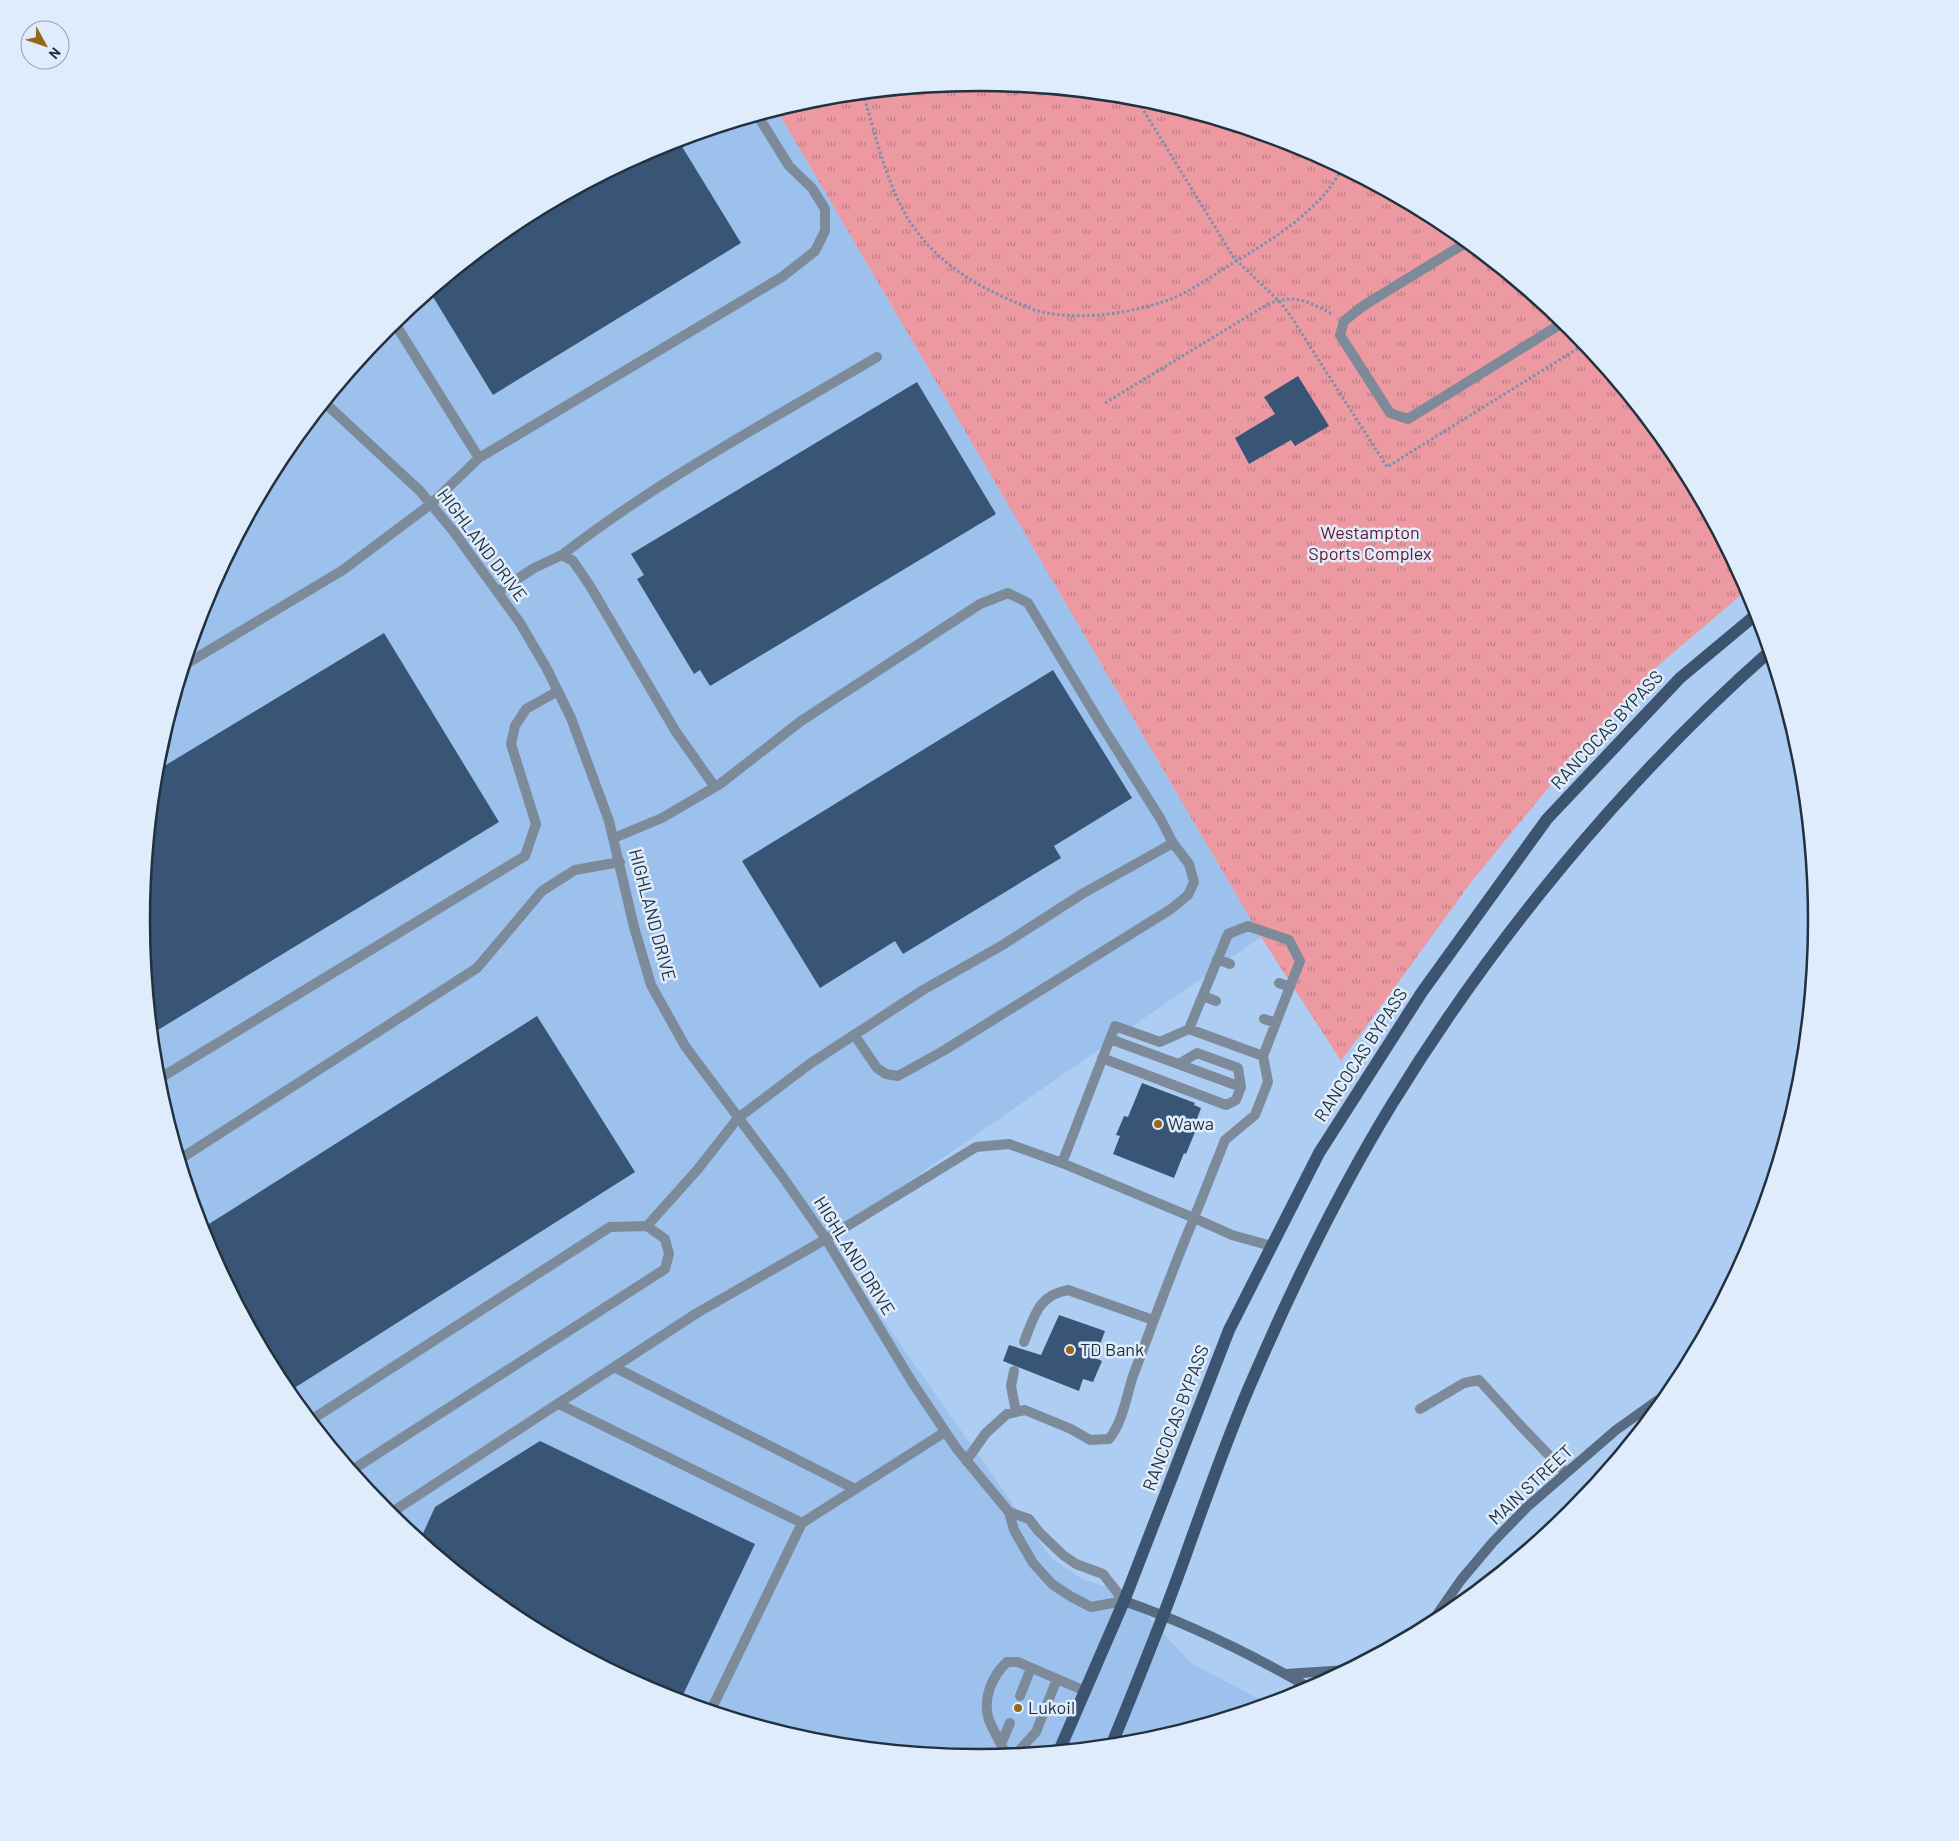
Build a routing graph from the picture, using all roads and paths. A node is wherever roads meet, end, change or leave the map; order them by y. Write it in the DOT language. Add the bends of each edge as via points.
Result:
graph roads {
  1 [pos="1018,92"];
  2 [pos="1015,94"];
  3 [pos="865,99"];
  4 [pos="761,121"];
  5 [pos="1338,173"];
  6 [pos="1461,246"];
  7 [pos="1344,321"];
  8 [pos="1557,326"];
  9 [pos="398,329"];
  10 [pos="878,357"];
  11 [pos="1105,402"];
  12 [pos="329,407"];
  13 [pos="479,458"];
  14 [pos="431,504"];
  15 [pos="562,555"];
  16 [pos="498,592"];
  17 [pos="1752,618"];
  18 [pos="1766,656"];
  19 [pos="192,660"];
  20 [pos="558,692"];
  21 [pos="715,786"];
  22 [pos="614,838"];
  23 [pos="1174,844"];
  24 [pos="620,862"];
  25 [pos="1217,959"];
  26 [pos="1230,964"];
  27 [pos="1279,982"];
  28 [pos="1290,987"];
  29 [pos="1203,996"];
  30 [pos="1216,1001"];
  31 [pos="1264,1019"];
  32 [pos="1276,1023"];
  33 [pos="1189,1029"];
  34 [pos="855,1036"];
  35 [pos="1110,1039"];
  36 [pos="1263,1056"];
  37 [pos="1102,1058"];
  38 [pos="1179,1064"];
  39 [pos="165,1075"];
  40 [pos="1241,1087"];
  41 [pos="738,1118"];
  42 [pos="185,1156"];
  43 [pos="1062,1163"];
  44 [pos="1194,1218"];
  45 [pos="647,1226"];
  46 [pos="826,1239"];
  47 [pos="1271,1246"];
  48 [pos="1153,1320"];
  49 [pos="1024,1342"];
  50 [pos="614,1367"];
  51 [pos="1014,1370"];
  52 [pos="559,1404"];
  53 [pos="1652,1404"];
  54 [pos="1420,1409"];
  55 [pos="1016,1412"];
  56 [pos="316,1417"];
  57 [pos="945,1432"];
  58 [pos="966,1461"];
  59 [pos="356,1467"];
  60 [pos="1566,1473"];
  61 [pos="855,1489"];
  62 [pos="396,1510"];
  63 [pos="1009,1512"];
  64 [pos="802,1523"];
  65 [pos="1124,1601"];
  66 [pos="1440,1610"];
  67 [pos="1163,1614"];
  68 [pos="1031,1668"];
  69 [pos="1331,1671"];
  70 [pos="1286,1674"];
  71 [pos="1057,1679"];
  72 [pos="1304,1684"];
  73 [pos="1084,1691"];
  74 [pos="1020,1696"];
  75 [pos="713,1706"];
  76 [pos="1010,1723"];
  77 [pos="1114,1739"];
  78 [pos="1001,1744"];
  79 [pos="1061,1745"];
  80 [pos="1021,1748"];
  81 [pos="1004,1749"];
  1 -- 2 [label="path"];
  3 -- 5 [label="path" via="893,190 922,238 966,278 1034,310 1069,315 1138,309 1163,302 1189,290 1294,223 1326,191"];
  4 -- 13 [label="street" via="789,166 812,188 825,209 825,232 815,251 782,277"];
  6 -- 7 [label="street"];
  7 -- 8 [label="street" via="1340,335 1390,413 1408,419"];
  7 -- 11 [label="path" via="1297,298 1278,300"];
  9 -- 13 [label="street"];
  10 -- 15 [label="street" via="675,476"];
  12 -- 14 [label="street, HIGHLAND DRIVE"];
  13 -- 14 [label="street"];
  14 -- 16 [label="street, HIGHLAND DRIVE"];
  14 -- 19 [label="street" via="344,570"];
  15 -- 16 [label="street" via="534,568"];
  15 -- 21 [label="street" via="572,561 590,586 676,732"];
  16 -- 20 [label="street, HIGHLAND DRIVE" via="520,622"];
  17 -- 47 [label="main road, RANCOCAS BYPASS" via="1680,678 1547,819 1422,992 1319,1153"];
  18 -- 67 [label="main road" via="1667,750 1537,898 1460,1001 1405,1083 1360,1159 1303,1268 1252,1379"];
  20 -- 22 [label="street, HIGHLAND DRIVE" via="591,769"];
  20 -- 39 [label="street" via="526,709 515,726 511,744 536,824 525,856"];
  21 -- 22 [label="street" via="662,818"];
  21 -- 23 [label="street" via="801,721 980,604 1008,594 1028,603"];
  22 -- 24 [label="street, HIGHLAND DRIVE"];
  23 -- 34 [label="street" via="1082,894 1001,946 923,990"];
  23 -- 34 [label="street" via="1192,873 1194,882 1188,894 1171,909 1095,958 943,1051 898,1076 886,1074 877,1068"];
  24 -- 41 [label="street, HIGHLAND DRIVE" via="651,985 685,1046"];
  24 -- 42 [label="street" via="576,870 542,892 477,968"];
  25 -- 26 [label="street"];
  25 -- 28 [label="street" via="1228,934 1248,926 1289,940 1300,961"];
  25 -- 29 [label="street"];
  27 -- 28 [label="street"];
  28 -- 32 [label="street"];
  29 -- 30 [label="street"];
  29 -- 33 [label="street"];
  31 -- 32 [label="street"];
  32 -- 36 [label="street"];
  33 -- 35 [label="street" via="1160,1042 1115,1026"];
  33 -- 36 [label="street"];
  34 -- 41 [label="street" via="810,1063"];
  35 -- 37 [label="street"];
  35 -- 38 [label="street"];
  36 -- 44 [label="street" via="1268,1082 1255,1115 1225,1140"];
  37 -- 40 [label="street" via="1226,1105 1236,1100"];
  37 -- 43 [label="street"];
  38 -- 40 [label="street"];
  38 -- 40 [label="street" via="1197,1053 1238,1068"];
  41 -- 45 [label="street"];
  41 -- 46 [label="street, HIGHLAND DRIVE"];
  43 -- 44 [label="street"];
  43 -- 46 [label="street" via="1009,1144 976,1148"];
  44 -- 47 [label="street" via="1232,1235"];
  44 -- 48 [label="street"];
  45 -- 56 [label="street" via="610,1227"];
  45 -- 59 [label="street" via="665,1239 669,1254 665,1269"];
  46 -- 50 [label="street" via="697,1313"];
  46 -- 57 [label="street, HIGHLAND DRIVE"];
  47 -- 65 [label="main road, RANCOCAS BYPASS" via="1229,1330"];
  48 -- 49 [label="street" via="1068,1290 1057,1292 1040,1304"];
  48 -- 55 [label="street" via="1117,1429 1109,1439 1090,1440 1025,1410"];
  50 -- 52 [label="street"];
  50 -- 61 [label="street"];
  51 -- 55 [label="street" via="1011,1386"];
  52 -- 62 [label="street"];
  52 -- 64 [label="street"];
  53 -- 60 [label="street, MAIN STREET"];
  54 -- 60 [label="street" via="1464,1383 1480,1380"];
  55 -- 58 [label="street" via="1007,1414 986,1433"];
  57 -- 58 [label="street, HIGHLAND DRIVE"];
  57 -- 61 [label="street"];
  58 -- 63 [label="street, HIGHLAND DRIVE"];
  60 -- 66 [label="street, MAIN STREET" via="1493,1542"];
  61 -- 64 [label="street"];
  63 -- 65 [label="street, HIGHLAND DRIVE" via="1029,1519 1062,1555 1103,1574"];
  63 -- 65 [label="street, HIGHLAND DRIVE" via="1014,1530 1033,1563 1052,1584 1091,1607"];
  64 -- 75 [label="street"];
  65 -- 67 [label="street"];
  65 -- 73 [label="main road, RANCOCAS BYPASS"];
  67 -- 70 [label="street" via="1241,1649"];
  67 -- 77 [label="main road"];
  68 -- 71 [label="street"];
  68 -- 74 [label="street"];
  68 -- 78 [label="street" via="1018,1662 1007,1662 996,1671 987,1697 989,1718"];
  69 -- 70 [label="street"];
  70 -- 72 [label="street"];
  71 -- 73 [label="street"];
  71 -- 80 [label="street" via="1036,1732"];
  73 -- 79 [label="main road, RANCOCAS BYPASS"];
  76 -- 78 [label="street"];
  78 -- 81 [label="street"];
}
